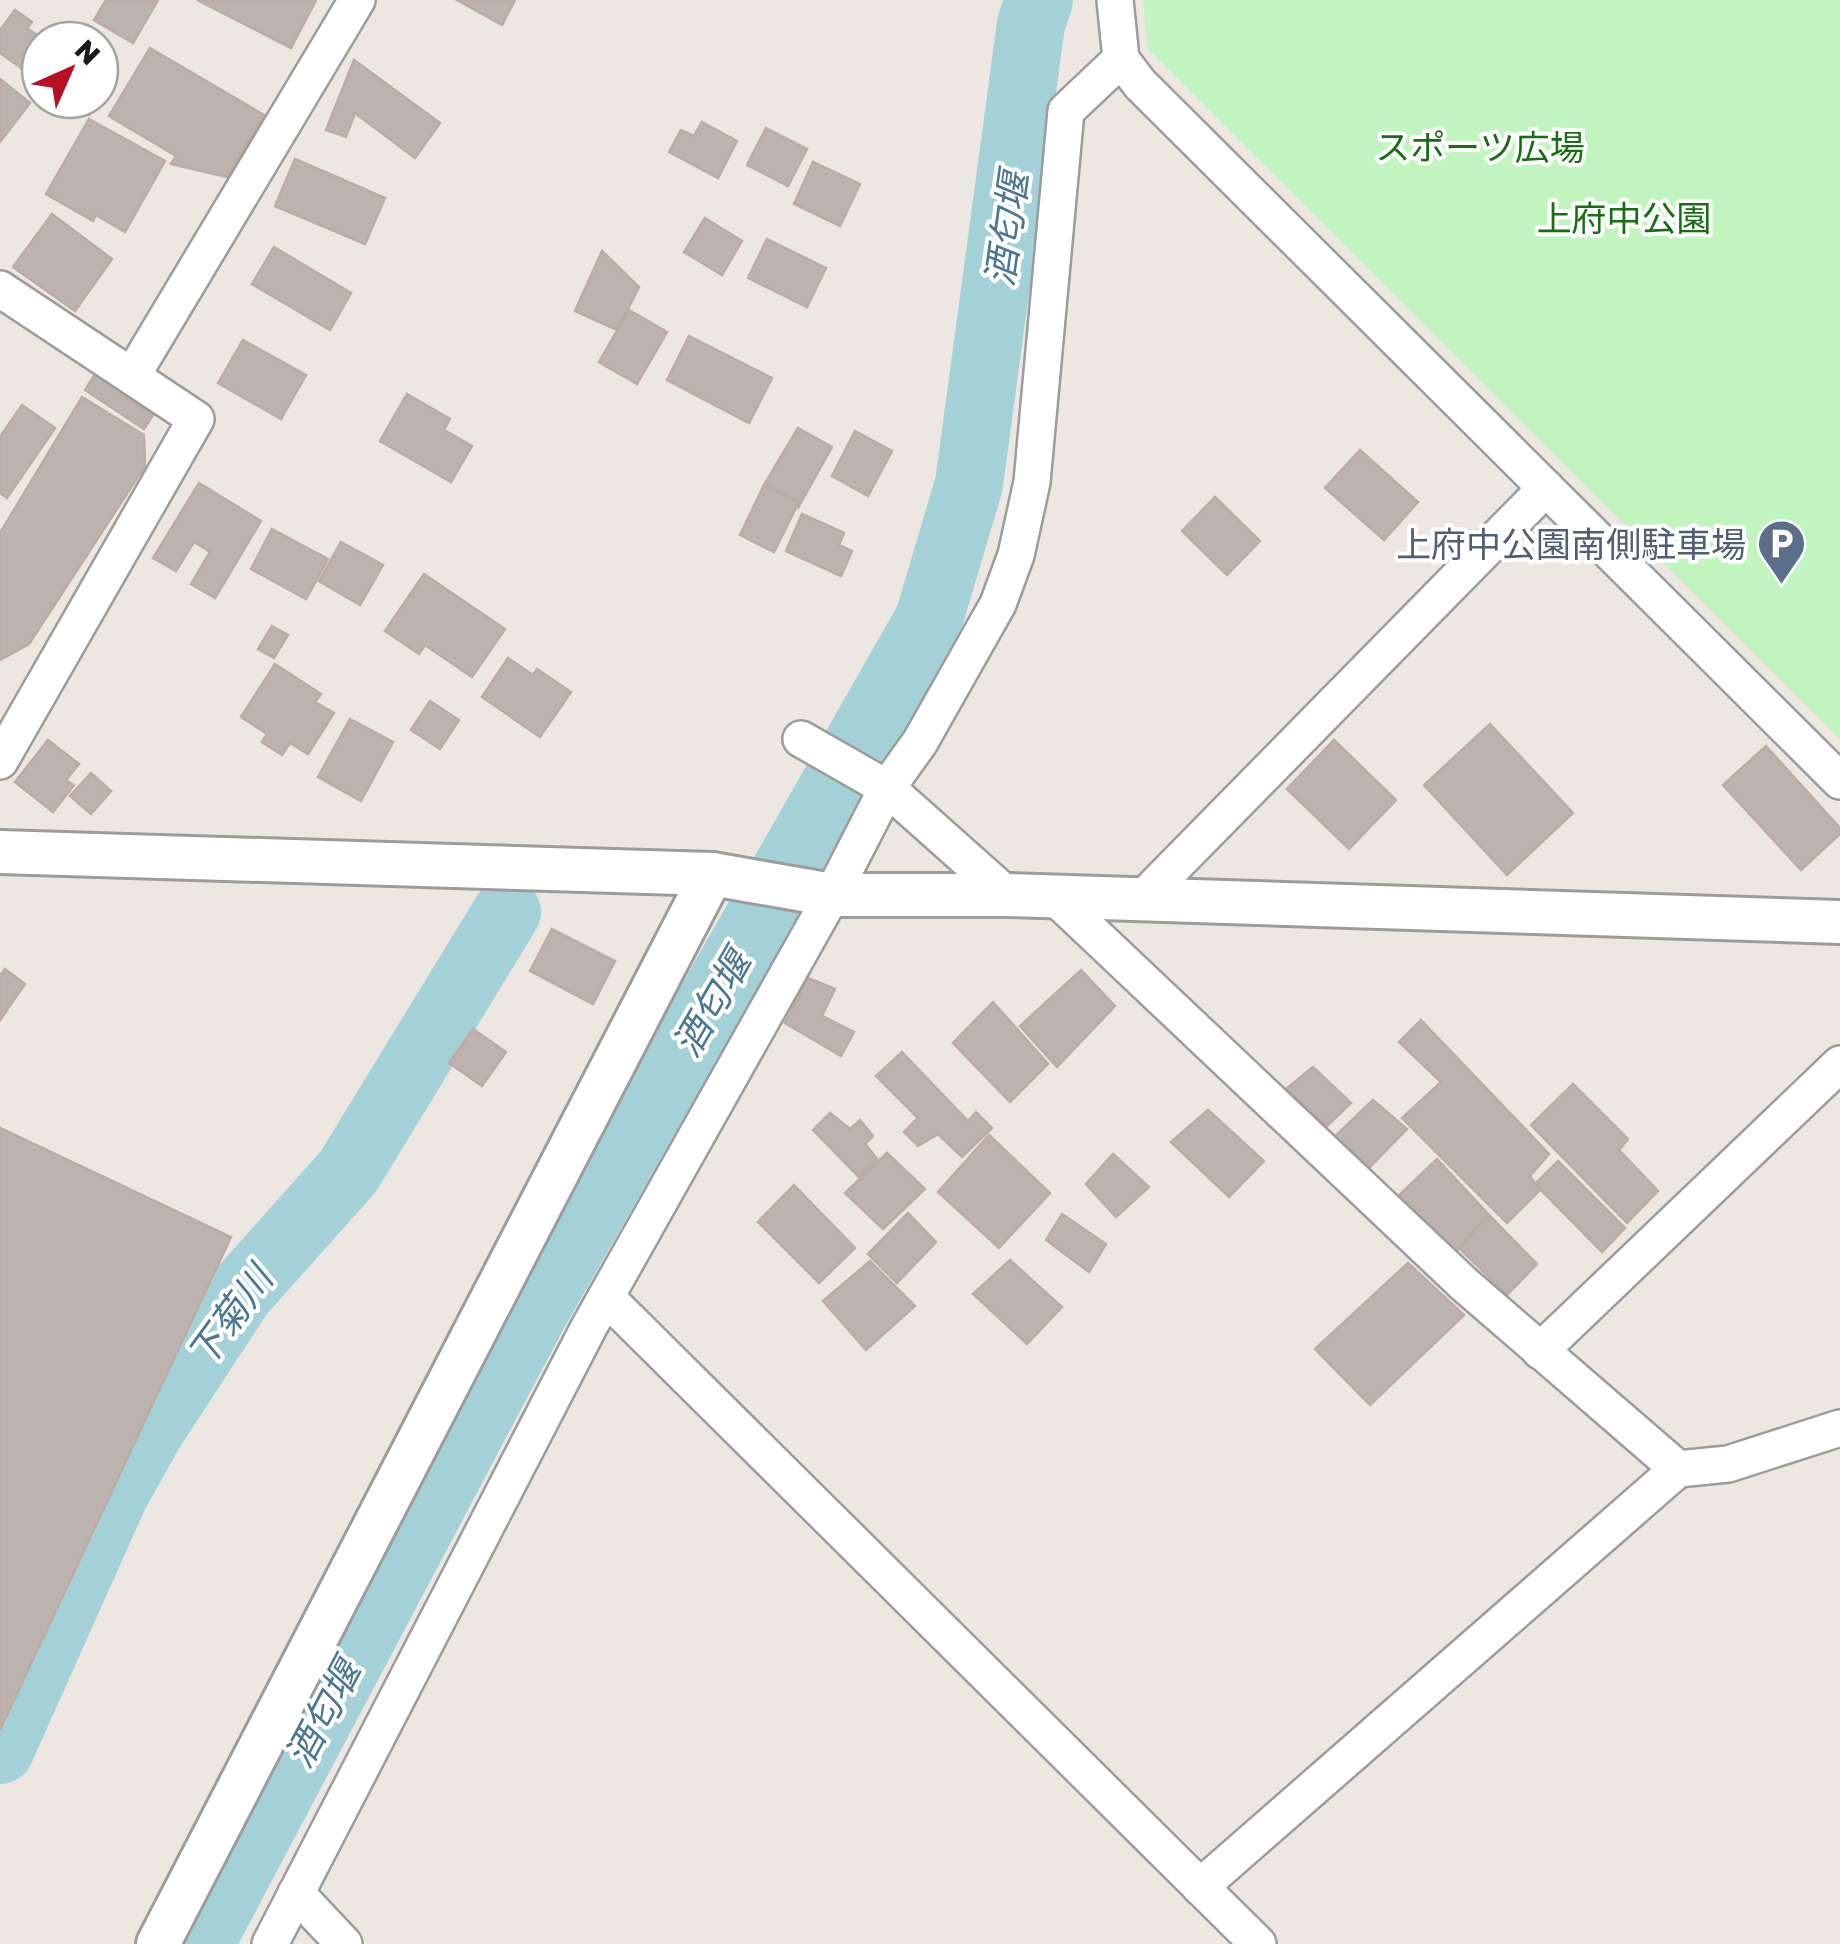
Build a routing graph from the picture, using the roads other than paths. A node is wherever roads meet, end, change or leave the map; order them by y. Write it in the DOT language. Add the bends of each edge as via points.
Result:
graph roads {
  1 [pos="357,0"];
  2 [pos="1114,0"];
  3 [pos="1122,59"];
  4 [pos="0,289"];
  5 [pos="132,376"];
  6 [pos="1546,488"];
  7 [pos="802,739"];
  8 [pos="0,760"];
  9 [pos="1840,781"];
  10 [pos="887,788"];
  11 [pos="0,852"];
  12 [pos="714,874"];
  13 [pos="831,894"];
  14 [pos="1007,895"];
  15 [pos="1058,900"];
  16 [pos="1139,902"];
  17 [pos="1840,922"];
  18 [pos="1840,1064"];
  19 [pos="606,1297"];
  20 [pos="1540,1351"];
  21 [pos="1840,1428"];
  22 [pos="1678,1469"];
  23 [pos="1200,1887"];
  24 [pos="296,1893"];
  25 [pos="158,1944"];
  26 [pos="270,1944"];
  27 [pos="344,1944"];
  28 [pos="1258,1944"];
  1 -- 5 [label="street"];
  2 -- 3 [label="street"];
  3 -- 6 [label="street"];
  3 -- 10 [label="street" via="1066,112 1032,482 1016,556 998,604"];
  4 -- 5 [label="street"];
  5 -- 8 [label="street" via="196,419"];
  6 -- 9 [label="street"];
  6 -- 16 [label="street"];
  7 -- 10 [label="street"];
  10 -- 13 [label="street"];
  10 -- 14 [label="street"];
  11 -- 12 [label="street"];
  12 -- 13 [label="street"];
  12 -- 25 [label="street"];
  13 -- 14 [label="street"];
  13 -- 19 [label="street"];
  14 -- 15 [label="street"];
  15 -- 16 [label="street"];
  15 -- 20 [label="street"];
  16 -- 17 [label="street"];
  18 -- 20 [label="street"];
  19 -- 23 [label="street"];
  19 -- 24 [label="street"];
  20 -- 22 [label="street"];
  21 -- 22 [label="street" via="1728,1464"];
  22 -- 23 [label="street"];
  23 -- 28 [label="street"];
  24 -- 26 [label="street"];
  24 -- 27 [label="street"];
}
